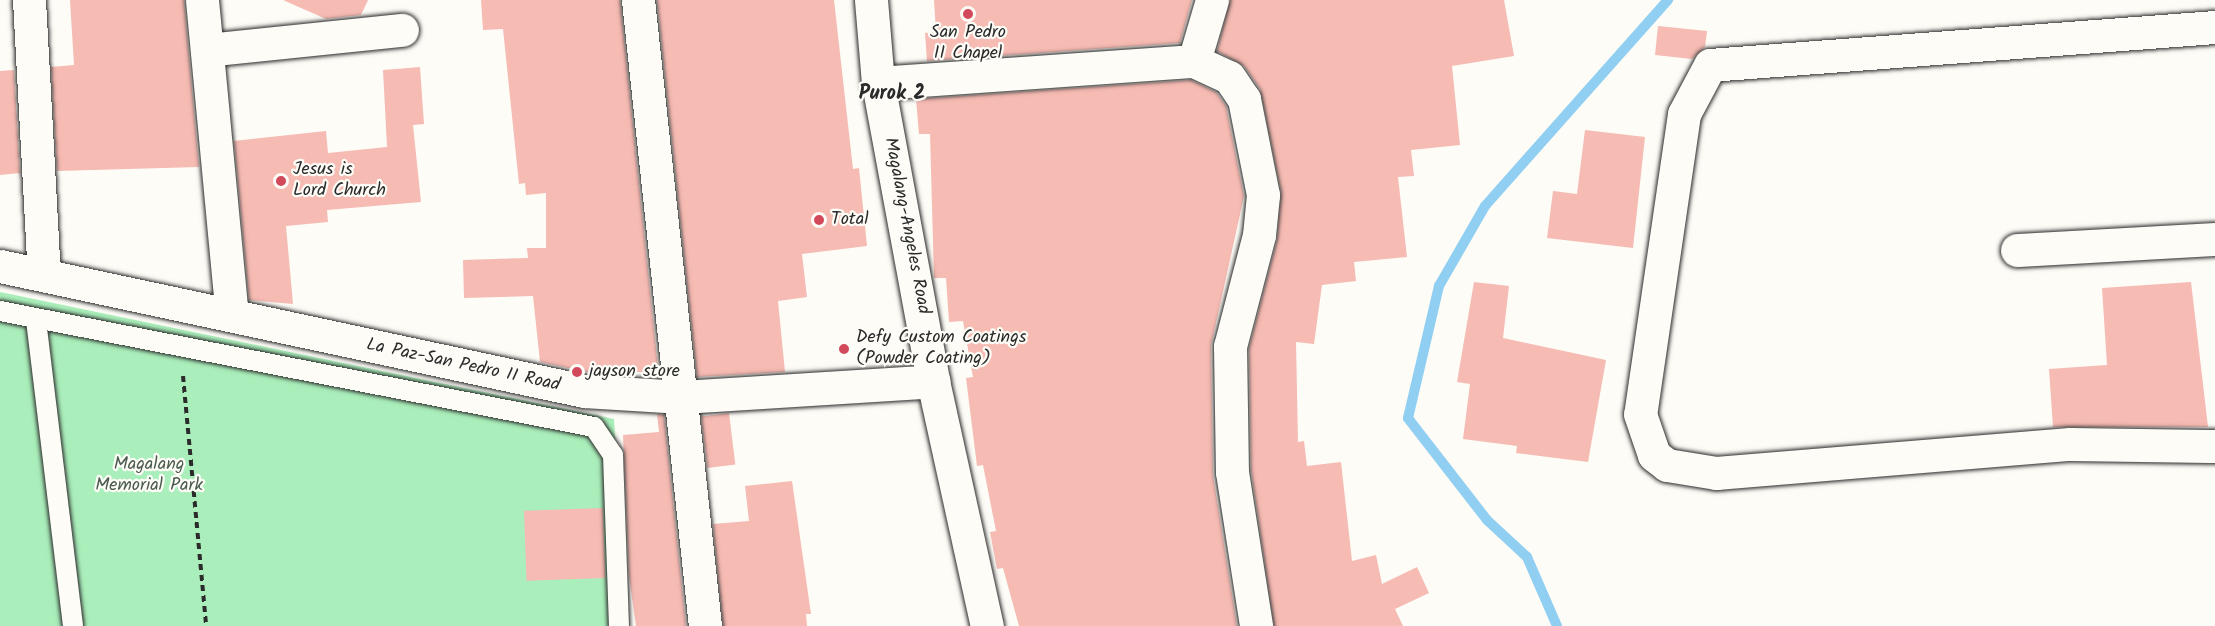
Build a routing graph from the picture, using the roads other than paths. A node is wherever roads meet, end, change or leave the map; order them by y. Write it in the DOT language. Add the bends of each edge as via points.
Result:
graph roads {
  1 [pos="29,0"];
  2 [pos="202,0"];
  3 [pos="638,0"];
  4 [pos="871,0"];
  5 [pos="1212,0"];
  6 [pos="2215,27"];
  7 [pos="402,30"];
  8 [pos="207,50"];
  9 [pos="1194,61"];
  10 [pos="878,83"];
  11 [pos="2215,239"];
  12 [pos="2017,250"];
  13 [pos="0,266"];
  14 [pos="44,274"];
  15 [pos="0,311"];
  16 [pos="232,315"];
  17 [pos="36,320"];
  18 [pos="933,381"];
  19 [pos="682,397"];
  20 [pos="2215,446"];
  21 [pos="73,626"];
  22 [pos="619,626"];
  23 [pos="705,626"];
  24 [pos="987,626"];
  25 [pos="1256,626"];
  1 -- 14 [label="street"];
  2 -- 8 [label="street"];
  3 -- 19 [label="street"];
  4 -- 10 [label="street, Magalang-Angeles Road"];
  5 -- 9 [label="street"];
  6 -- 20 [label="street" via="1710,65 1684,114 1640,414 1654,455 1667,465 1716,473 2070,444"];
  7 -- 8 [label="street"];
  8 -- 16 [label="street"];
  9 -- 10 [label="street"];
  9 -- 25 [label="street" via="1229,77 1244,99 1261,175 1259,235 1230,346 1232,472"];
  10 -- 18 [label="street, Magalang-Angeles Road"];
  11 -- 12 [label="street"];
  13 -- 14 [label="street, La Paz-San Pedro II Road"];
  14 -- 16 [label="street, La Paz-San Pedro II Road"];
  15 -- 17 [label="lane"];
  16 -- 19 [label="street, La Paz-San Pedro II Road" via="525,381 584,391"];
  17 -- 21 [label="lane"];
  17 -- 22 [label="lane" via="180,343 594,427 613,455"];
  18 -- 19 [label="street, La Paz-San Pedro II Road"];
  18 -- 24 [label="street, Magalang-Angeles Road"];
  19 -- 23 [label="street"];
}
